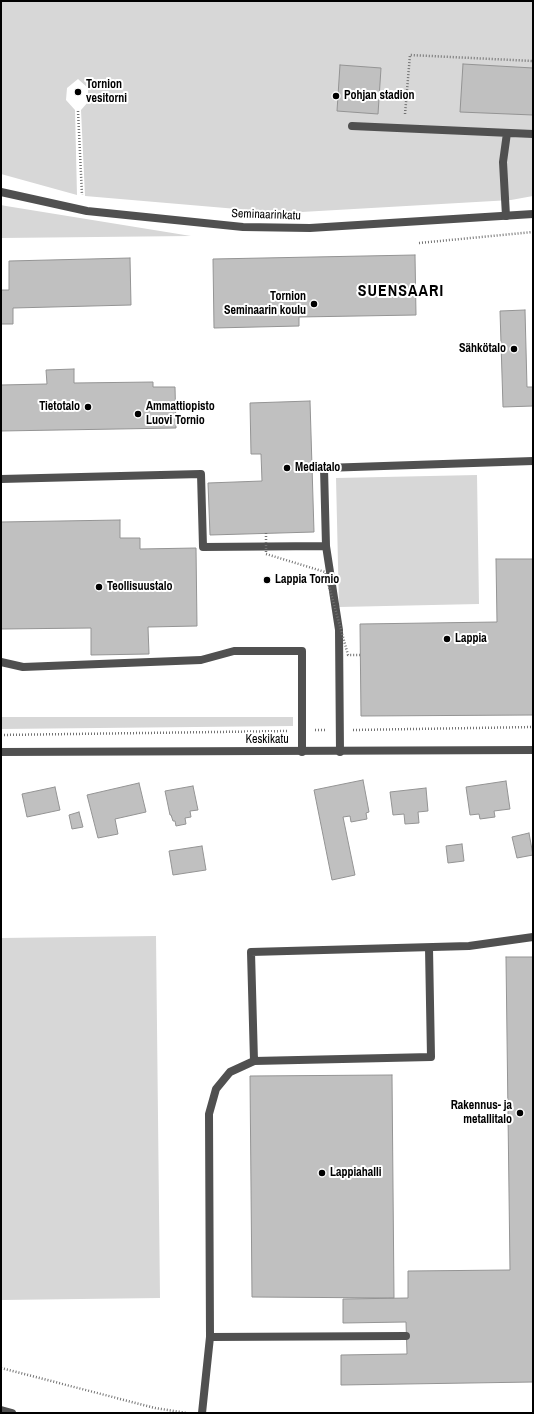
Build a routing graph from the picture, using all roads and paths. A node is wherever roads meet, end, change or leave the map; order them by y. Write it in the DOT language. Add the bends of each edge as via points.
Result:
graph roads {
  1 [pos="533,61"];
  2 [pos="78,111"];
  3 [pos="352,126"];
  4 [pos="403,128"];
  5 [pos="506,133"];
  6 [pos="533,134"];
  7 [pos="1,192"];
  8 [pos="87,211"];
  9 [pos="533,214"];
  10 [pos="506,216"];
  11 [pos="533,232"];
  12 [pos="419,243"];
  13 [pos="533,461"];
  14 [pos="1,479"];
  15 [pos="266,533"];
  16 [pos="326,546"];
  17 [pos="360,655"];
  18 [pos="1,662"];
  19 [pos="533,727"];
  20 [pos="341,730"];
  21 [pos="302,731"];
  22 [pos="1,735"];
  23 [pos="533,750"];
  24 [pos="1,752"];
  25 [pos="302,752"];
  26 [pos="340,752"];
  27 [pos="533,937"];
  28 [pos="429,948"];
  29 [pos="254,1061"];
  30 [pos="406,1336"];
  31 [pos="210,1337"];
  32 [pos="1,1368"];
  33 [pos="1,1410"];
  34 [pos="12,1413"];
  35 [pos="188,1413"];
  36 [pos="202,1413"];
  1 -- 4 [label="path" via="410,55"];
  2 -- 8 [label="path" via="82,200"];
  3 -- 4 [label="street"];
  4 -- 5 [label="street"];
  5 -- 6 [label="street"];
  5 -- 10 [label="street" via="503,162"];
  7 -- 8 [label="street, Seminaarinkatu"];
  8 -- 10 [label="street, Seminaarinkatu" via="250,228 310,228"];
  9 -- 10 [label="street, Seminaarinkatu"];
  11 -- 12 [label="path"];
  13 -- 16 [label="street" via="324,468"];
  14 -- 16 [label="street" via="201,474 203,547"];
  15 -- 17 [label="path, bridge" via="266,554 325,572 348,655"];
  16 -- 20 [label="street" via="339,630"];
  18 -- 21 [label="street" via="30,666 201,660 234,651 302,651"];
  19 -- 20 [label="path"];
  20 -- 21 [label="path"];
  20 -- 26 [label="street"];
  21 -- 22 [label="path"];
  21 -- 25 [label="street"];
  23 -- 26 [label="street, Keskikatu"];
  24 -- 25 [label="street, Keskikatu"];
  25 -- 26 [label="street, Keskikatu"];
  27 -- 28 [label="street" via="468,946"];
  28 -- 29 [label="street" via="251,952"];
  28 -- 29 [label="street" via="432,1057"];
  29 -- 31 [label="street" via="230,1072 216,1089 209,1114"];
  30 -- 31 [label="street"];
  31 -- 36 [label="street"];
  32 -- 35 [label="path" via="155,1408"];
  33 -- 34 [label="street"];
}
